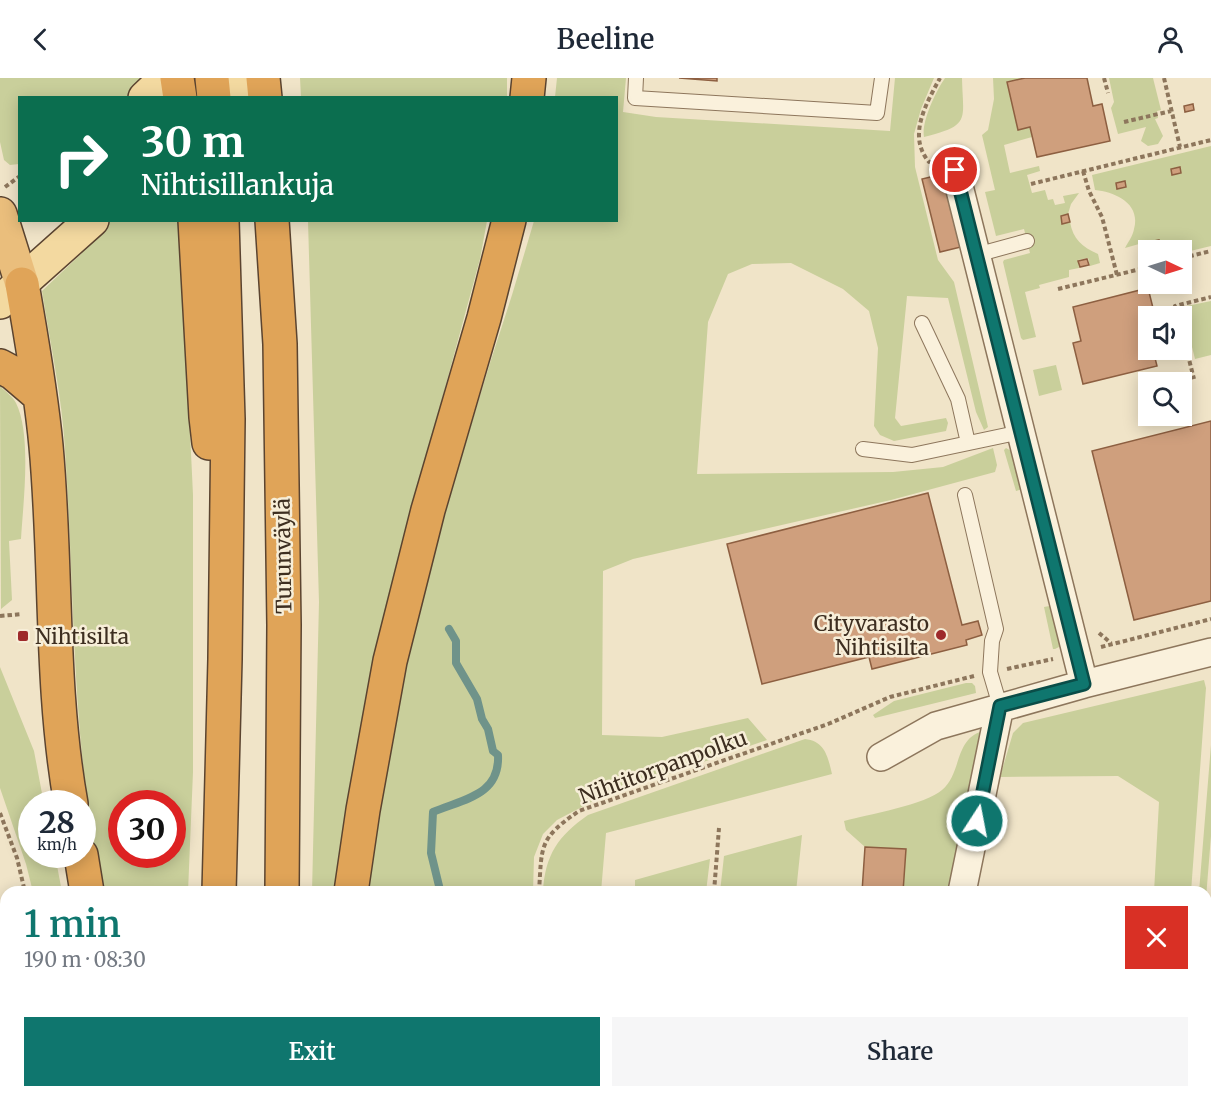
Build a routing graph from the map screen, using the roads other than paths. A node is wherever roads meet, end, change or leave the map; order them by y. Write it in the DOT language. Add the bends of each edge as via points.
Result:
graph roads {
  1 [pos="166,78"];
  2 [pos="177,78"];
  3 [pos="212,78"];
  4 [pos="245,78"];
  5 [pos="263,78"];
  6 [pos="284,78"];
  7 [pos="529,78"];
  8 [pos="636,78"];
  9 [pos="882,78"];
  10 [pos="147,96"];
  11 [pos="180,96"];
  12 [pos="214,96"];
  13 [pos="226,96"];
  14 [pos="265,96"];
  15 [pos="284,96"];
  16 [pos="527,96"];
  17 [pos="955,170"];
  18 [pos="6,221"];
  19 [pos="195,222"];
  20 [pos="222,222"];
  21 [pos="272,222"];
  22 [pos="282,222"];
  23 [pos="508,222"];
  24 [pos="86,226"];
  25 [pos="1027,242"];
  26 [pos="976,255"];
  27 [pos="11,293"];
  28 [pos="922,323"];
  29 [pos="280,344"];
  30 [pos="0,366"];
  31 [pos="40,396"];
  32 [pos="1021,432"];
  33 [pos="968,443"];
  34 [pos="863,449"];
  35 [pos="965,495"];
  36 [pos="225,551"];
  37 [pos="1211,652"];
  38 [pos="1084,684"];
  39 [pos="1000,706"];
  40 [pos="881,757"];
  41 [pos="69,790"];
  42 [pos="83,868"];
  43 [pos="86,886"];
  44 [pos="219,886"];
  45 [pos="282,886"];
  46 [pos="352,886"];
  47 [pos="963,886"];
  1 -- 10 [label="main road"];
  2 -- 11 [label="highway"];
  3 -- 12 [label="highway"];
  4 -- 13 [label="main road"];
  5 -- 14 [label="highway"];
  6 -- 15 [label="highway"];
  7 -- 16 [label="highway"];
  8 -- 9 [label="lane" via="635,98 877,113"];
  17 -- 26 [label="street"];
  18 -- 27 [label="highway"];
  19 -- 36 [label="highway" via="206,417"];
  20 -- 36 [label="highway" via="228,419"];
  21 -- 29 [label="highway, Turunväylä"];
  22 -- 29 [label="highway"];
  23 -- 46 [label="highway" via="390,661"];
  24 -- 27 [label="main road"];
  25 -- 26 [label="lane"];
  26 -- 32 [label="street"];
  27 -- 31 [label="highway"];
  28 -- 33 [label="lane" via="958,399"];
  29 -- 45 [label="highway, Turunväylä"];
  30 -- 31 [label="highway"];
  31 -- 41 [label="highway" via="57,674"];
  32 -- 33 [label="lane"];
  32 -- 38 [label="street"];
  33 -- 34 [label="lane" via="912,455"];
  35 -- 39 [label="lane" via="996,629 990,672"];
  36 -- 44 [label="highway"];
  37 -- 38 [label="street"];
  38 -- 39 [label="street"];
  39 -- 40 [label="street" via="936,726"];
  39 -- 47 [label="street"];
  42 -- 43 [label="highway"];
}
